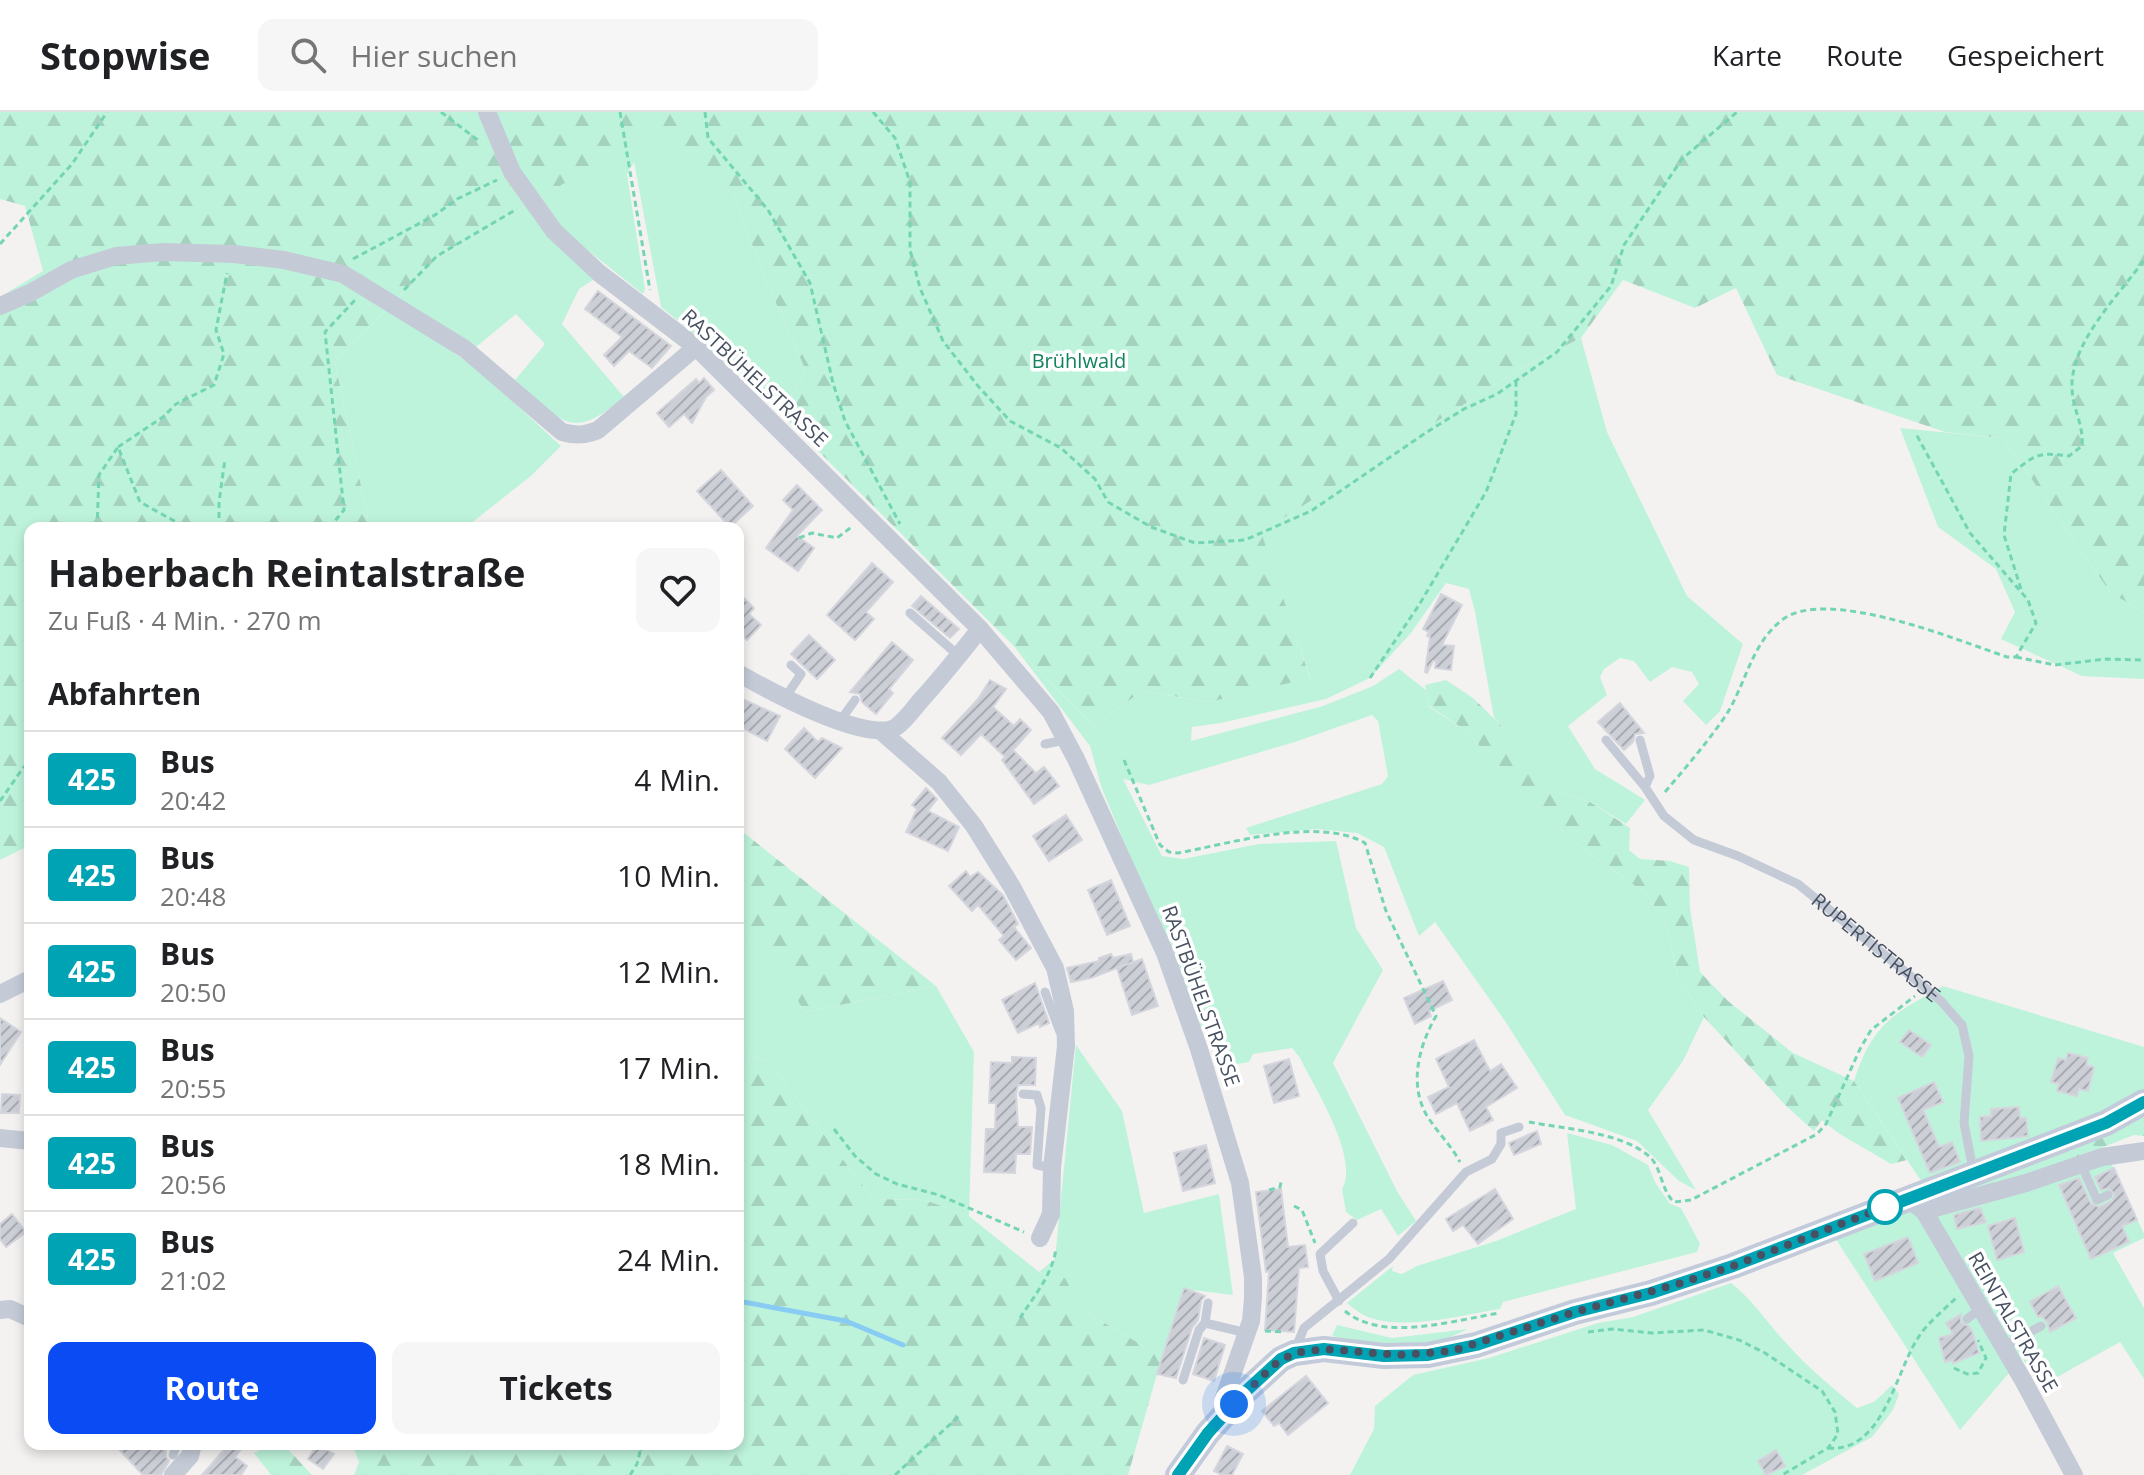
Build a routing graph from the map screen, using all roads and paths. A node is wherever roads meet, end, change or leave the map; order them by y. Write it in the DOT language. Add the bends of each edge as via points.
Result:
graph roads {
  1 [pos="107,112"];
  2 [pos="441,112"];
  3 [pos="487,112"];
  4 [pos="620,112"];
  5 [pos="705,112"];
  6 [pos="873,112"];
  7 [pos="1737,112"];
  8 [pos="508,164"];
  9 [pos="531,200"];
  10 [pos="0,244"];
  11 [pos="234,254"];
  12 [pos="2144,260"];
  13 [pos="333,272"];
  14 [pos="365,288"];
  15 [pos="390,304"];
  16 [pos="0,306"];
  17 [pos="651,311"];
  18 [pos="696,347"];
  19 [pos="1516,381"];
  20 [pos="1915,432"];
  21 [pos="118,447"];
  22 [pos="225,459"];
  23 [pos="866,515"];
  24 [pos="97,522"];
  25 [pos="176,522"];
  26 [pos="219,522"];
  27 [pos="334,522"];
  28 [pos="905,534"];
  29 [pos="799,538"];
  30 [pos="2022,592"];
  31 [pos="910,613"];
  32 [pos="980,629"];
  33 [pos="959,656"];
  34 [pos="2016,657"];
  35 [pos="2144,660"];
  36 [pos="791,665"];
  37 [pos="744,676"];
  38 [pos="1370,678"];
  39 [pos="785,698"];
  40 [pos="855,700"];
  41 [pos="840,726"];
  42 [pos="882,732"];
  43 [pos="1066,739"];
  44 [pos="1606,740"];
  45 [pos="1640,740"];
  46 [pos="1045,744"];
  47 [pos="1124,760"];
  48 [pos="24,767"];
  49 [pos="1645,787"];
  50 [pos="0,801"];
  51 [pos="1655,803"];
  52 [pos="24,982"];
  53 [pos="1926,988"];
  54 [pos="1045,992"];
  55 [pos="0,994"];
  56 [pos="1066,1046"];
  57 [pos="1023,1094"];
  58 [pos="2144,1102"];
  59 [pos="1519,1127"];
  60 [pos="834,1129"];
  61 [pos="0,1138"];
  62 [pos="24,1140"];
  63 [pos="2144,1151"];
  64 [pos="2081,1164"];
  65 [pos="1052,1168"];
  66 [pos="1466,1172"];
  67 [pos="1973,1173"];
  68 [pos="1281,1182"];
  69 [pos="1269,1190"];
  70 [pos="2108,1195"];
  71 [pos="1915,1204"];
  72 [pos="1294,1206"];
  73 [pos="1353,1223"];
  74 [pos="1040,1238"];
  75 [pos="1320,1254"];
  76 [pos="1967,1287"];
  77 [pos="1339,1301"];
  78 [pos="1208,1303"];
  79 [pos="0,1310"];
  80 [pos="1503,1312"];
  81 [pos="1973,1314"];
  82 [pos="24,1315"];
  83 [pos="1205,1323"];
  84 [pos="2041,1326"];
  85 [pos="1254,1332"];
  86 [pos="1582,1333"];
  87 [pos="1287,1342"];
  88 [pos="2003,1347"];
  89 [pos="1954,1368"];
  90 [pos="1183,1380"];
  91 [pos="959,1416"];
  92 [pos="1223,1416"];
  93 [pos="1828,1448"];
  94 [pos="175,1450"];
  95 [pos="192,1450"];
  96 [pos="640,1450"];
  97 [pos="173,1455"];
  98 [pos="173,1475"];
  99 [pos="630,1475"];
  100 [pos="895,1475"];
  101 [pos="1178,1475"];
  102 [pos="1782,1475"];
  103 [pos="2074,1475"];
  1 -- 10 [label="path" via="72,164"];
  2 -- 8 [label="path"];
  3 -- 8 [label="street, RASTBÜHELSTRASSE"];
  4 -- 17 [label="path"];
  5 -- 28 [label="path" via="708,138 768,210 810,283 845,421"];
  6 -- 19 [label="path" via="895,138 910,182 910,250 943,341 1010,421 1061,448 1095,479 1108,502 1151,527 1195,543 1245,540 1311,511 1427,432"];
  7 -- 19 [label="path" via="1682,159 1624,245 1611,286 1557,352"];
  8 -- 9 [label="street, RASTBÜHELSTRASSE"];
  8 -- 13 [label="path" via="435,215"];
  9 -- 15 [label="path" via="437,256"];
  9 -- 17 [label="street, RASTBÜHELSTRASSE" via="573,250"];
  11 -- 13 [label="street"];
  11 -- 16 [label="street" via="116,256 71,270"];
  11 -- 21 [label="path" via="220,301 216,330 224,354 214,385 176,404"];
  12 -- 30 [label="path" via="2090,331 2072,371 2082,446 2069,456 2034,456 2011,474 2004,535"];
  13 -- 14 [label="street"];
  14 -- 15 [label="street"];
  14 -- 27 [label="path" via="325,332 344,510"];
  15 -- 18 [label="street" via="465,349 562,432 573,435 598,430"];
  17 -- 18 [label="street, RASTBÜHELSTRASSE"];
  18 -- 23 [label="street, RASTBÜHELSTRASSE"];
  19 -- 38 [label="path" via="1516,414 1486,492"];
  20 -- 30 [label="path" via="1970,533"];
  21 -- 24 [label="path" via="99,475"];
  21 -- 25 [label="path" via="140,502"];
  22 -- 26 [label="path"];
  23 -- 29 [label="path" via="837,538 812,533"];
  23 -- 32 [label="street, RASTBÜHELSTRASSE"];
  30 -- 34 [label="path" via="2036,623"];
  31 -- 33 [label="lane"];
  32 -- 33 [label="street"];
  32 -- 43 [label="street, RASTBÜHELSTRASSE" via="1051,712"];
  33 -- 42 [label="street" via="896,726"];
  34 -- 35 [label="path" via="2055,665"];
  34 -- 51 [label="path" via="1830,607 1800,612 1783,619 1770,633 1752,657 1728,712"];
  36 -- 39 [label="lane" via="801,674"];
  37 -- 39 [label="street"];
  39 -- 41 [label="street"];
  40 -- 41 [label="lane"];
  41 -- 42 [label="street"];
  42 -- 56 [label="street" via="939,782 1012,887 1055,968"];
  43 -- 46 [label="lane"];
  43 -- 85 [label="street, RASTBÜHELSTRASSE" via="1165,953 1214,1095 1244,1204"];
  44 -- 49 [label="lane, RUPERTISTRASSE"];
  45 -- 49 [label="lane" via="1650,776"];
  47 -- 66 [label="path" via="1160,845 1169,852 1312,833 1365,843 1386,911 1436,1016 1417,1067 1420,1099"];
  48 -- 50 [label="path"];
  49 -- 51 [label="lane, RUPERTISTRASSE"];
  51 -- 53 [label="lane, RUPERTISTRASSE" via="1694,840 1798,884"];
  52 -- 55 [label="street"];
  53 -- 59 [label="path" via="1871,1030 1817,1134 1691,1200 1674,1202 1668,1197 1653,1160 1626,1143 1525,1121"];
  53 -- 67 [label="lane, RUPERTISTRASSE" via="1962,1025 1969,1056 1964,1123"];
  54 -- 56 [label="lane"];
  56 -- 65 [label="street"];
  57 -- 65 [label="lane" via="1037,1095 1041,1108 1037,1165"];
  58 -- 67 [label="main road" via="2106,1123"];
  59 -- 66 [label="lane" via="1501,1133 1492,1159"];
  60 -- 74 [label="path" via="876,1174"];
  61 -- 62 [label="street"];
  63 -- 64 [label="street"];
  64 -- 70 [label="lane" via="2097,1200"];
  64 -- 71 [label="street" via="2026,1183"];
  65 -- 74 [label="street" via="1051,1214"];
  66 -- 77 [label="lane" via="1389,1259"];
  67 -- 71 [label="main road"];
  68 -- 69 [label="path"];
  71 -- 76 [label="street, REINTALSTRASSE"];
  71 -- 87 [label="main road" via="1651,1293 1464,1348 1384,1356"];
  72 -- 75 [label="path" via="1302,1210"];
  73 -- 75 [label="lane"];
  75 -- 77 [label="lane"];
  76 -- 81 [label="street, REINTALSTRASSE"];
  76 -- 93 [label="path" via="1920,1335 1881,1418 1840,1449"];
  77 -- 80 [label="path" via="1357,1321 1390,1329"];
  77 -- 87 [label="lane"];
  78 -- 83 [label="lane"];
  79 -- 82 [label="street"];
  81 -- 88 [label="street, REINTALSTRASSE"];
  81 -- 89 [label="path" via="1986,1358 1978,1373"];
  83 -- 85 [label="lane"];
  83 -- 90 [label="lane"];
  84 -- 88 [label="lane"];
  85 -- 87 [label="path"];
  85 -- 92 [label="street, RASTBÜHELSTRASSE" via="1224,1398"];
  86 -- 93 [label="path" via="1704,1330 1750,1345 1822,1391 1835,1412 1838,1434"];
  87 -- 92 [label="main road" via="1281,1359"];
  88 -- 103 [label="street, REINTALSTRASSE"];
  91 -- 100 [label="path"];
  92 -- 101 [label="main road"];
  93 -- 102 [label="path"];
  94 -- 97 [label="lane"];
  95 -- 98 [label="street"];
  96 -- 99 [label="path"];
}
